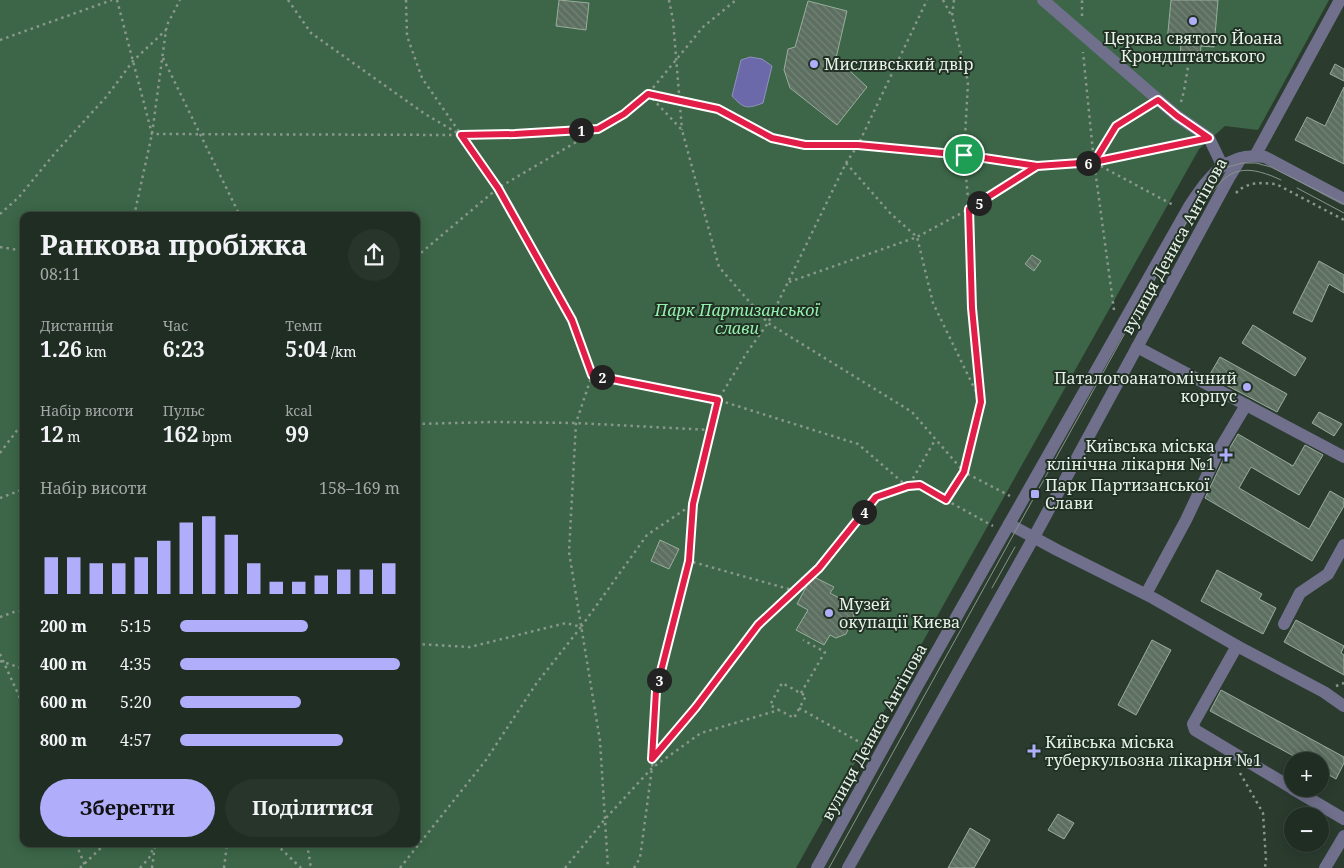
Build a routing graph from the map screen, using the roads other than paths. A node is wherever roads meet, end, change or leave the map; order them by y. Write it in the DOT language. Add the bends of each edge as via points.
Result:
graph roads {
  1 [pos="1043,0"];
  2 [pos="1340,0"];
  3 [pos="1256,156"];
  4 [pos="1241,158"];
  5 [pos="1222,165"];
  6 [pos="1344,199"];
  7 [pos="1137,347"];
  8 [pos="1246,405"];
  9 [pos="1344,457"];
  10 [pos="1010,524"];
  11 [pos="1034,537"];
  12 [pos="1344,545"];
  13 [pos="1146,594"];
  14 [pos="1284,624"];
  15 [pos="1237,646"];
  16 [pos="1344,706"];
  17 [pos="1284,784"];
  18 [pos="1307,797"];
  19 [pos="1344,819"];
  20 [pos="1344,836"];
  21 [pos="817,868"];
  22 [pos="848,868"];
  23 [pos="1325,868"];
  1 -- 5 [label="street" via="1177,116 1209,138"];
  2 -- 3 [label="street"];
  3 -- 4 [label="street"];
  3 -- 6 [label="street" via="1264,157"];
  4 -- 5 [label="street, вулиця Дениса Антіпова"];
  4 -- 7 [label="street, вулиця Дениса Антіпова"];
  5 -- 10 [label="street, вулиця Дениса Антіпова" via="1209,177 1190,205"];
  7 -- 8 [label="street"];
  7 -- 11 [label="street, вулиця Дениса Антіпова"];
  8 -- 9 [label="street"];
  8 -- 13 [label="street" via="1218,452"];
  10 -- 11 [label="street"];
  10 -- 21 [label="street, вулиця Дениса Антіпова"];
  11 -- 13 [label="street"];
  11 -- 22 [label="street, вулиця Дениса Антіпова"];
  12 -- 14 [label="street" via="1328,574 1300,593"];
  13 -- 15 [label="street"];
  15 -- 16 [label="street"];
  15 -- 17 [label="street" via="1193,727"];
  18 -- 19 [label="street"];
  20 -- 23 [label="street"];
}
